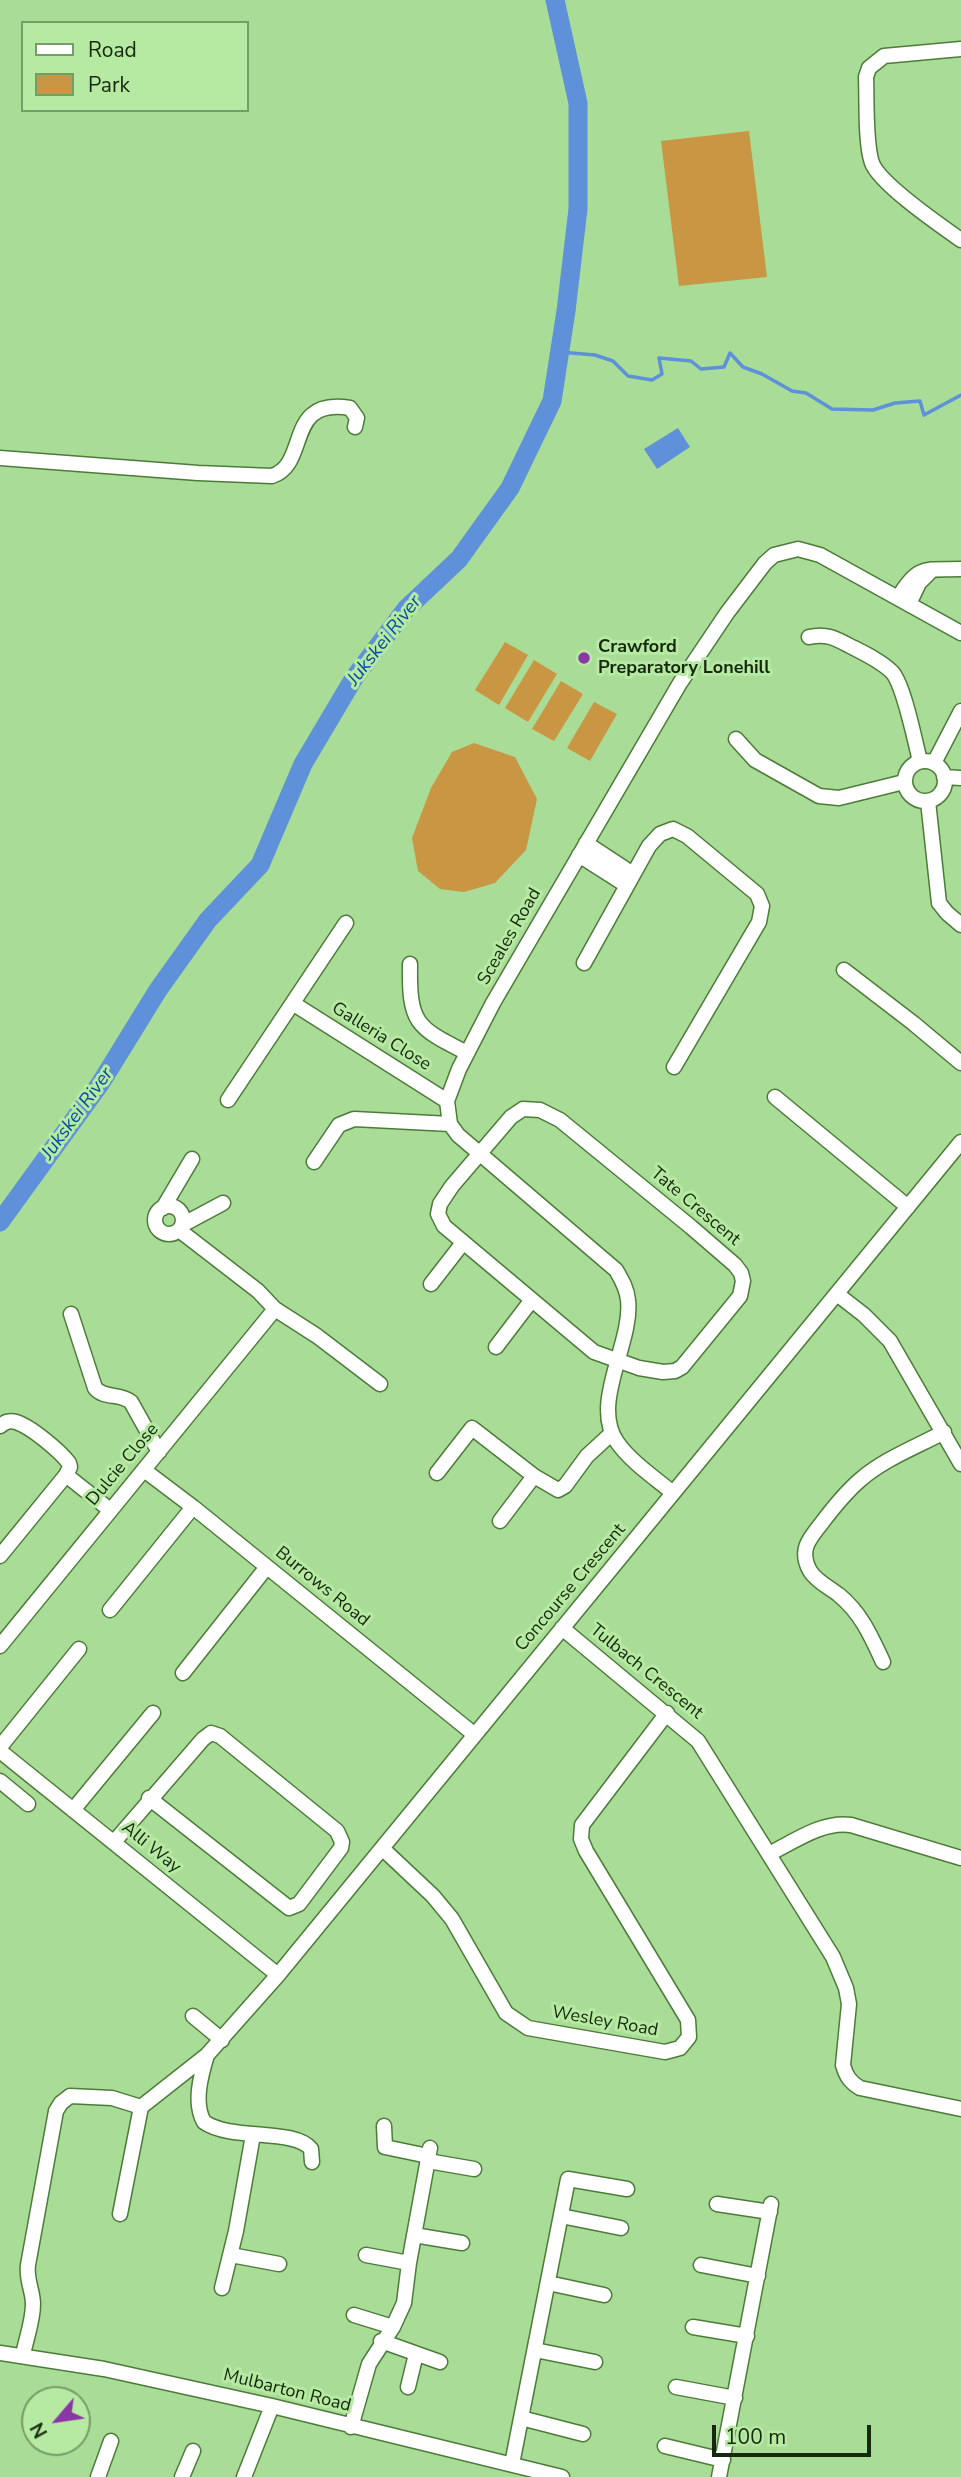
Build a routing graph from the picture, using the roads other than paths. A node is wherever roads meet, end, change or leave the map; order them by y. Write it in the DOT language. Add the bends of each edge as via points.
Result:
graph roads {
  1 [pos="961,49"];
  2 [pos="961,240"];
  3 [pos="355,427"];
  4 [pos="0,458"];
  5 [pos="961,569"];
  6 [pos="904,601"];
  7 [pos="961,633"];
  8 [pos="809,637"];
  9 [pos="961,711"];
  10 [pos="736,739"];
  11 [pos="927,762"];
  12 [pos="944,777"];
  13 [pos="961,778"];
  14 [pos="904,782"];
  15 [pos="928,801"];
  16 [pos="582,849"];
  17 [pos="629,880"];
  18 [pos="346,923"];
  19 [pos="961,925"];
  20 [pos="584,963"];
  21 [pos="410,964"];
  22 [pos="844,970"];
  23 [pos="294,1004"];
  24 [pos="467,1053"];
  25 [pos="961,1063"];
  26 [pos="674,1067"];
  27 [pos="775,1097"];
  28 [pos="228,1100"];
  29 [pos="447,1101"];
  30 [pos="450,1124"];
  31 [pos="961,1142"];
  32 [pos="481,1153"];
  33 [pos="192,1159"];
  34 [pos="314,1162"];
  35 [pos="223,1203"];
  36 [pos="908,1207"];
  37 [pos="163,1208"];
  38 [pos="181,1227"];
  39 [pos="462,1244"];
  40 [pos="431,1284"];
  41 [pos="837,1294"];
  42 [pos="531,1301"];
  43 [pos="275,1309"];
  44 [pos="71,1314"];
  45 [pos="496,1347"];
  46 [pos="619,1360"];
  47 [pos="380,1384"];
  48 [pos="0,1426"];
  49 [pos="944,1432"];
  50 [pos="612,1433"];
  51 [pos="159,1452"];
  52 [pos="961,1464"];
  53 [pos="144,1470"];
  54 [pos="437,1474"];
  55 [pos="66,1475"];
  56 [pos="534,1476"];
  57 [pos="673,1493"];
  58 [pos="193,1507"];
  59 [pos="110,1510"];
  60 [pos="500,1521"];
  61 [pos="0,1556"];
  62 [pos="266,1568"];
  63 [pos="110,1611"];
  64 [pos="562,1628"];
  65 [pos="0,1646"];
  66 [pos="79,1649"];
  67 [pos="883,1662"];
  68 [pos="183,1673"];
  69 [pos="153,1713"];
  70 [pos="667,1713"];
  71 [pos="475,1735"];
  72 [pos="0,1749"];
  73 [pos="0,1781"];
  74 [pos="149,1798"];
  75 [pos="28,1804"];
  76 [pos="73,1810"];
  77 [pos="114,1842"];
  78 [pos="383,1849"];
  79 [pos="769,1854"];
  80 [pos="961,1858"];
  81 [pos="278,1975"];
  82 [pos="193,2016"];
  83 [pos="222,2040"];
  84 [pos="207,2055"];
  85 [pos="141,2107"];
  86 [pos="961,2109"];
  87 [pos="384,2126"];
  88 [pos="253,2136"];
  89 [pos="429,2155"];
  90 [pos="312,2162"];
  91 [pos="474,2169"];
  92 [pos="627,2189"];
  93 [pos="717,2204"];
  94 [pos="120,2214"];
  95 [pos="561,2216"];
  96 [pos="621,2228"];
  97 [pos="414,2235"];
  98 [pos="462,2243"];
  99 [pos="231,2255"];
  100 [pos="366,2255"];
  101 [pos="409,2263"];
  102 [pos="279,2264"];
  103 [pos="701,2264"];
  104 [pos="758,2276"];
  105 [pos="548,2283"];
  106 [pos="222,2288"];
  107 [pos="604,2295"];
  108 [pos="354,2315"];
  109 [pos="393,2327"];
  110 [pos="693,2327"];
  111 [pos="747,2336"];
  112 [pos="382,2341"];
  113 [pos="535,2350"];
  114 [pos="0,2353"];
  115 [pos="416,2354"];
  116 [pos="23,2355"];
  117 [pos="440,2362"];
  118 [pos="595,2362"];
  119 [pos="408,2387"];
  120 [pos="676,2387"];
  121 [pos="735,2399"];
  122 [pos="272,2406"];
  123 [pos="521,2418"];
  124 [pos="351,2427"];
  125 [pos="583,2434"];
  126 [pos="111,2441"];
  127 [pos="665,2446"];
  128 [pos="193,2451"];
  129 [pos="723,2460"];
  130 [pos="512,2464"];
  131 [pos="98,2477"];
  132 [pos="181,2477"];
  133 [pos="244,2477"];
  134 [pos="562,2477"];
  135 [pos="719,2477"];
  1 -- 2 [label="street" via="884,56 869,68 866,77 875,169"];
  3 -- 4 [label="street" via="357,418 350,408 323,406 303,427 288,463 272,476"];
  5 -- 6 [label="street" via="912,575"];
  6 -- 7 [label="street, Sceales Road"];
  6 -- 16 [label="street, Sceales Road" via="810,550 790,549 774,555 727,613 680,683"];
  8 -- 11 [label="street" via="830,635 891,671"];
  9 -- 11 [label="street"];
  10 -- 14 [label="street" via="755,760 819,796 839,798"];
  11 -- 12 [label="street"];
  11 -- 14 [label="street" via="912,765"];
  12 -- 13 [label="street"];
  12 -- 15 [label="street" via="939,795"];
  14 -- 15 [label="street" via="912,797"];
  15 -- 19 [label="street" via="939,902"];
  16 -- 17 [label="street"];
  16 -- 24 [label="street, Sceales Road"];
  17 -- 20 [label="street"];
  17 -- 26 [label="street" via="653,840 665,831 678,830 750,887 762,906 759,922"];
  18 -- 23 [label="street"];
  21 -- 24 [label="street, Galleria Close" via="411,1006 417,1020 427,1031"];
  22 -- 25 [label="street"];
  23 -- 28 [label="street"];
  23 -- 29 [label="street, Galleria Close"];
  24 -- 29 [label="street, Sceales Road"];
  27 -- 36 [label="street"];
  29 -- 30 [label="street, Sceales Road"];
  30 -- 32 [label="street"];
  30 -- 34 [label="street" via="354,1119 339,1125"];
  31 -- 36 [label="street, Concourse Crescent"];
  32 -- 39 [label="street" via="439,1208 444,1226"];
  32 -- 46 [label="street" via="616,1270 629,1303"];
  32 -- 46 [label="street, Tate Crescent" via="519,1111 547,1113 691,1227 741,1273 740,1296 682,1367 663,1372"];
  33 -- 37 [label="street"];
  35 -- 38 [label="street"];
  36 -- 41 [label="street, Concourse Crescent"];
  37 -- 38 [label="street" via="180,1212"];
  37 -- 38 [label="street" via="156,1217 159,1229 169,1234"];
  38 -- 43 [label="street"];
  39 -- 40 [label="street"];
  39 -- 42 [label="street"];
  41 -- 49 [label="street" via="890,1340"];
  41 -- 57 [label="street, Concourse Crescent"];
  42 -- 45 [label="street"];
  42 -- 46 [label="street" via="594,1352"];
  43 -- 47 [label="street"];
  43 -- 51 [label="street, Dulcie Close"];
  44 -- 51 [label="street" via="95,1388 131,1402"];
  46 -- 50 [label="street" via="608,1412"];
  48 -- 55 [label="street" via="8,1421 18,1423 39,1436 69,1463"];
  49 -- 52 [label="street"];
  49 -- 67 [label="street" via="861,1479 804,1549 816,1579 858,1615"];
  50 -- 56 [label="street" via="561,1489 555,1490"];
  50 -- 57 [label="street" via="626,1452"];
  51 -- 53 [label="street, Dulcie Close"];
  53 -- 58 [label="street, Burrows Road"];
  53 -- 59 [label="street, Dulcie Close"];
  54 -- 56 [label="street" via="472,1428"];
  55 -- 59 [label="street"];
  55 -- 61 [label="street"];
  56 -- 60 [label="street"];
  57 -- 64 [label="street, Concourse Crescent"];
  58 -- 62 [label="street, Burrows Road"];
  58 -- 63 [label="street"];
  59 -- 65 [label="street, Dulcie Close"];
  62 -- 68 [label="street"];
  62 -- 71 [label="street, Burrows Road"];
  64 -- 70 [label="street, Tulbach Crescent"];
  64 -- 71 [label="street, Concourse Crescent"];
  66 -- 72 [label="street"];
  69 -- 76 [label="street"];
  70 -- 78 [label="street, Wesley Road" via="582,1825 581,1839 688,2020 689,2037 680,2048 665,2052 528,2028 517,2022 502,2007 452,1919"];
  70 -- 79 [label="street, Tulbach Crescent" via="698,1741"];
  71 -- 78 [label="street, Concourse Crescent"];
  72 -- 76 [label="street, Alli Way"];
  73 -- 75 [label="street"];
  74 -- 74 [label="street" via="203,1739 214,1733 337,1831 341,1849 299,1904 289,1908"];
  74 -- 77 [label="street"];
  76 -- 77 [label="street, Alli Way"];
  77 -- 81 [label="street, Alli Way"];
  78 -- 81 [label="street, Concourse Crescent"];
  79 -- 80 [label="street" via="838,1823"];
  79 -- 86 [label="street, Tulbach Crescent" via="833,1957 846,1987 845,2075 860,2088"];
  81 -- 83 [label="street, Concourse Crescent"];
  82 -- 83 [label="street"];
  83 -- 84 [label="street, Concourse Crescent"];
  84 -- 85 [label="street, Concourse Crescent"];
  84 -- 88 [label="street" via="201,2075 202,2119 213,2127"];
  85 -- 94 [label="street"];
  85 -- 116 [label="street" via="80,2095 70,2096 56,2111 28,2266 33,2310"];
  87 -- 89 [label="street" via="385,2147"];
  88 -- 90 [label="street" via="301,2141 311,2149"];
  88 -- 99 [label="street"];
  89 -- 91 [label="street"];
  89 -- 97 [label="street"];
  92 -- 95 [label="street" via="568,2179"];
  93 -- 104 [label="street" via="771,2208"];
  95 -- 96 [label="street"];
  95 -- 105 [label="street"];
  97 -- 98 [label="street"];
  97 -- 101 [label="street"];
  99 -- 102 [label="street"];
  99 -- 106 [label="street"];
  100 -- 101 [label="street"];
  101 -- 109 [label="street" via="404,2303"];
  103 -- 104 [label="street"];
  104 -- 111 [label="street"];
  105 -- 107 [label="street"];
  105 -- 113 [label="street"];
  108 -- 109 [label="street"];
  109 -- 112 [label="street"];
  110 -- 111 [label="street"];
  111 -- 121 [label="street"];
  112 -- 115 [label="street"];
  112 -- 124 [label="street" via="369,2364"];
  113 -- 118 [label="street"];
  113 -- 123 [label="street"];
  114 -- 116 [label="street, Mulbarton Road"];
  115 -- 117 [label="street"];
  115 -- 119 [label="street"];
  116 -- 122 [label="street, Mulbarton Road"];
  120 -- 121 [label="street"];
  121 -- 129 [label="street"];
  122 -- 124 [label="street, Mulbarton Road"];
  122 -- 133 [label="street"];
  123 -- 125 [label="street"];
  123 -- 130 [label="street"];
  124 -- 130 [label="street, Mulbarton Road"];
  126 -- 131 [label="street"];
  127 -- 129 [label="street"];
  128 -- 132 [label="street"];
  129 -- 135 [label="street"];
  130 -- 134 [label="street, Mulbarton Road"];
}
